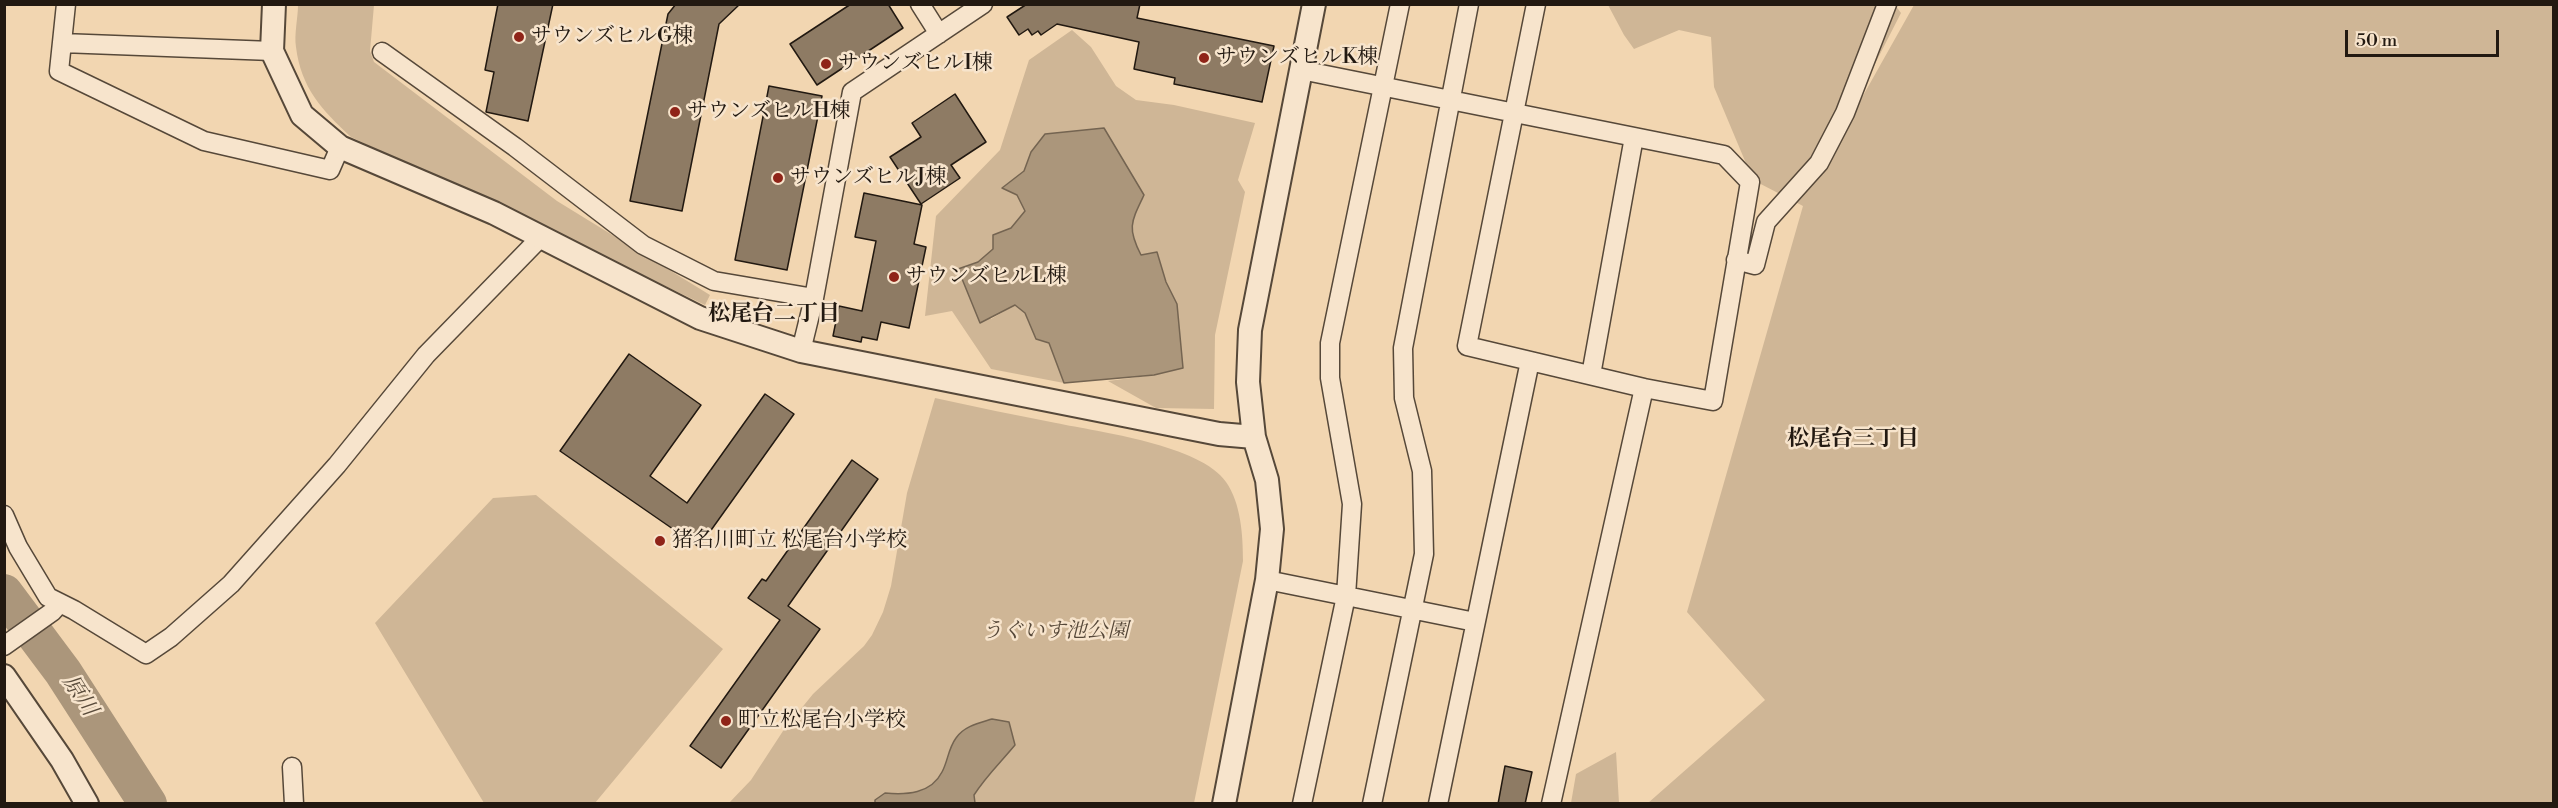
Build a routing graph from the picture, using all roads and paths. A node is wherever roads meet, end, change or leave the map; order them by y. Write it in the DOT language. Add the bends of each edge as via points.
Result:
graph roads {
  1 [pos="66,4"];
  2 [pos="274,4"];
  3 [pos="920,4"];
  4 [pos="982,4"];
  5 [pos="1314,4"];
  6 [pos="1400,4"];
  7 [pos="1469,4"];
  8 [pos="1536,4"];
  9 [pos="1887,4"];
  10 [pos="939,34"];
  11 [pos="62,43"];
  12 [pos="272,51"];
  13 [pos="382,52"];
  14 [pos="1301,70"];
  15 [pos="1384,87"];
  16 [pos="1452,100"];
  17 [pos="1514,113"];
  18 [pos="1634,136"];
  19 [pos="340,147"];
  20 [pos="541,237"];
  21 [pos="1736,260"];
  22 [pos="814,298"];
  23 [pos="801,351"];
  24 [pos="1530,360"];
  25 [pos="1592,375"];
  26 [pos="1644,388"];
  27 [pos="1254,437"];
  28 [pos="4,515"];
  29 [pos="1267,580"];
  30 [pos="1346,596"];
  31 [pos="56,607"];
  32 [pos="1412,609"];
  33 [pos="1475,622"];
  34 [pos="4,646"];
  35 [pos="4,676"];
  36 [pos="291,767"];
  37 [pos="87,804"];
  38 [pos="294,804"];
  39 [pos="1224,804"];
  40 [pos="1302,804"];
  41 [pos="1372,804"];
  42 [pos="1438,804"];
  43 [pos="1551,804"];
  1 -- 11 [label="street"];
  2 -- 12 [label="street"];
  3 -- 10 [label="street"];
  4 -- 10 [label="street"];
  5 -- 14 [label="street"];
  6 -- 15 [label="street"];
  7 -- 16 [label="street"];
  8 -- 17 [label="street"];
  9 -- 21 [label="street" via="1845,113 1819,163 1766,222 1755,265"];
  10 -- 22 [label="street" via="852,92"];
  11 -- 12 [label="street"];
  11 -- 19 [label="street" via="59,71 204,141 330,170"];
  12 -- 19 [label="street" via="302,116"];
  13 -- 22 [label="street" via="643,245 714,281"];
  14 -- 15 [label="street"];
  14 -- 27 [label="street" via="1250,330 1248,382"];
  15 -- 16 [label="street"];
  15 -- 30 [label="street" via="1330,343 1330,378 1352,504"];
  16 -- 17 [label="street"];
  16 -- 32 [label="street" via="1403,348 1404,398 1422,471 1424,554"];
  17 -- 18 [label="street"];
  17 -- 24 [label="street" via="1467,346"];
  18 -- 21 [label="street" via="1724,154 1750,182"];
  18 -- 25 [label="street"];
  19 -- 20 [label="street"];
  20 -- 23 [label="street" via="700,318"];
  20 -- 31 [label="street" via="426,355 337,465 231,584 171,637 147,654"];
  21 -- 26 [label="street" via="1713,401"];
  22 -- 23 [label="street"];
  23 -- 27 [label="street" via="1219,434"];
  24 -- 25 [label="street"];
  24 -- 33 [label="street"];
  25 -- 26 [label="street"];
  26 -- 43 [label="street"];
  27 -- 29 [label="street" via="1267,480 1272,530"];
  28 -- 31 [label="street" via="18,547"];
  29 -- 30 [label="street"];
  29 -- 39 [label="street"];
  30 -- 32 [label="street"];
  30 -- 40 [label="street"];
  31 -- 34 [label="street"];
  32 -- 33 [label="street"];
  32 -- 41 [label="street"];
  33 -- 42 [label="street"];
  35 -- 37 [label="street"];
  36 -- 38 [label="street"];
}
